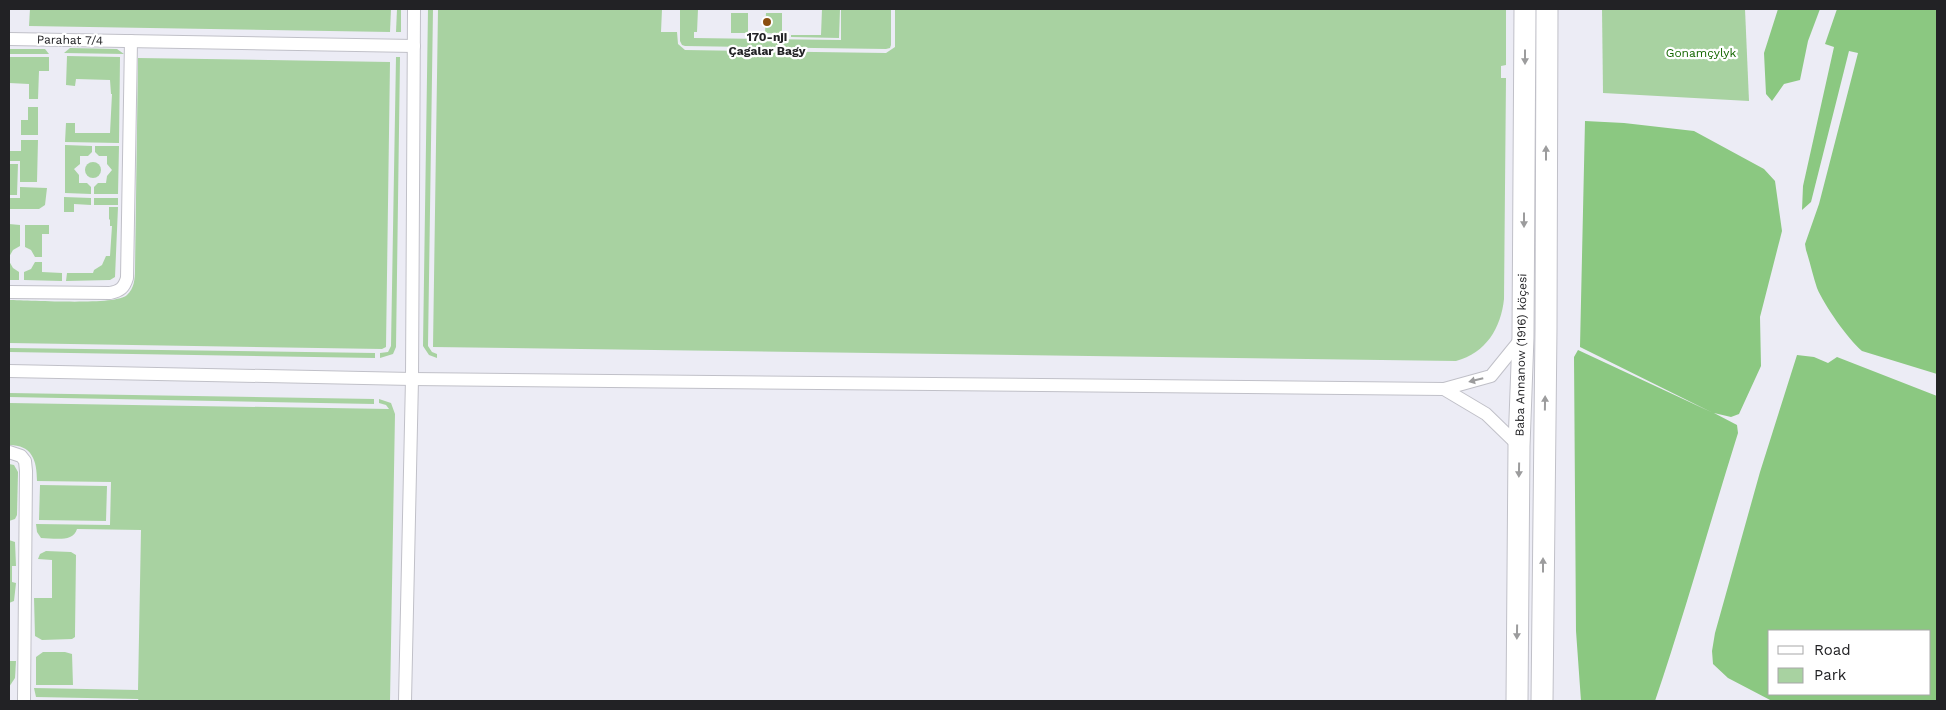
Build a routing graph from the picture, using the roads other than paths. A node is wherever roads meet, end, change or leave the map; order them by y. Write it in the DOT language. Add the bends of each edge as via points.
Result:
graph roads {
  1 [pos="414,9"];
  2 [pos="1525,9"];
  3 [pos="1546,9"];
  4 [pos="9,39"];
  5 [pos="131,41"];
  6 [pos="414,46"];
  7 [pos="9,292"];
  8 [pos="1523,337"];
  9 [pos="9,371"];
  10 [pos="412,379"];
  11 [pos="1444,388"];
  12 [pos="1519,446"];
  13 [pos="9,452"];
  14 [pos="24,701"];
  15 [pos="405,701"];
  16 [pos="1517,701"];
  17 [pos="1542,701"];
  1 -- 6 [label="street"];
  2 -- 8 [label="main road, Baba Annanow (1916) köçesi, one-way"];
  17 -- 3 [label="main road, Baba Annanow (1916) köçesi, one-way"];
  4 -- 5 [label="street, Parahat 7/4"];
  5 -- 6 [label="street, Parahat 7/4"];
  5 -- 7 [label="street" via="127,278 122,289 102,294"];
  6 -- 10 [label="street"];
  8 -- 11 [label="street, one-way" via="1491,376"];
  8 -- 12 [label="main road, Baba Annanow (1916) köçesi"];
  9 -- 10 [label="street"];
  10 -- 11 [label="street"];
  10 -- 15 [label="street"];
  11 -- 12 [label="street" via="1486,414"];
  12 -- 16 [label="main road, Baba Annanow (1916) köçesi, one-way"];
  13 -- 14 [label="street" via="22,456 26,471"];
}
